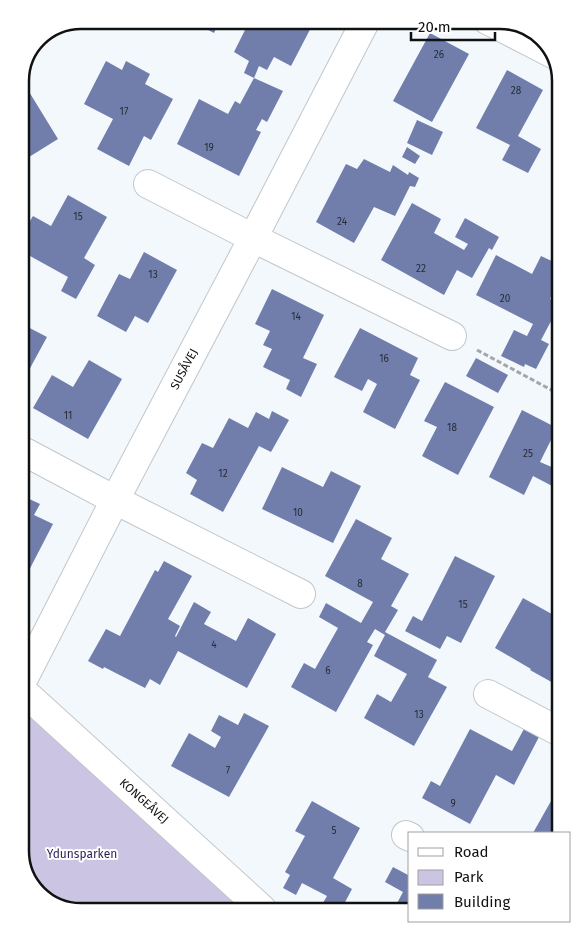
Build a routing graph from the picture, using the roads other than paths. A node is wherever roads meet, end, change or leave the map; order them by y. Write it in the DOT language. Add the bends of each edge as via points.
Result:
graph roads {
  1 [pos="361,29"];
  2 [pos="504,29"];
  3 [pos="540,48"];
  4 [pos="148,184"];
  5 [pos="253,238"];
  6 [pos="452,336"];
  7 [pos="29,455"];
  8 [pos="115,500"];
  9 [pos="301,594"];
  10 [pos="29,668"];
  11 [pos="488,694"];
  12 [pos="29,696"];
  13 [pos="552,728"];
  14 [pos="255,903"];
  1 -- 5 [label="street, SUSÅVEJ"];
  2 -- 3 [label="street"];
  4 -- 5 [label="street"];
  5 -- 6 [label="street"];
  5 -- 8 [label="street, SUSÅVEJ"];
  7 -- 8 [label="street"];
  8 -- 9 [label="street"];
  8 -- 10 [label="street, SUSÅVEJ"];
  11 -- 13 [label="street"];
  12 -- 14 [label="street, KONGEÅVEJ"];
}
